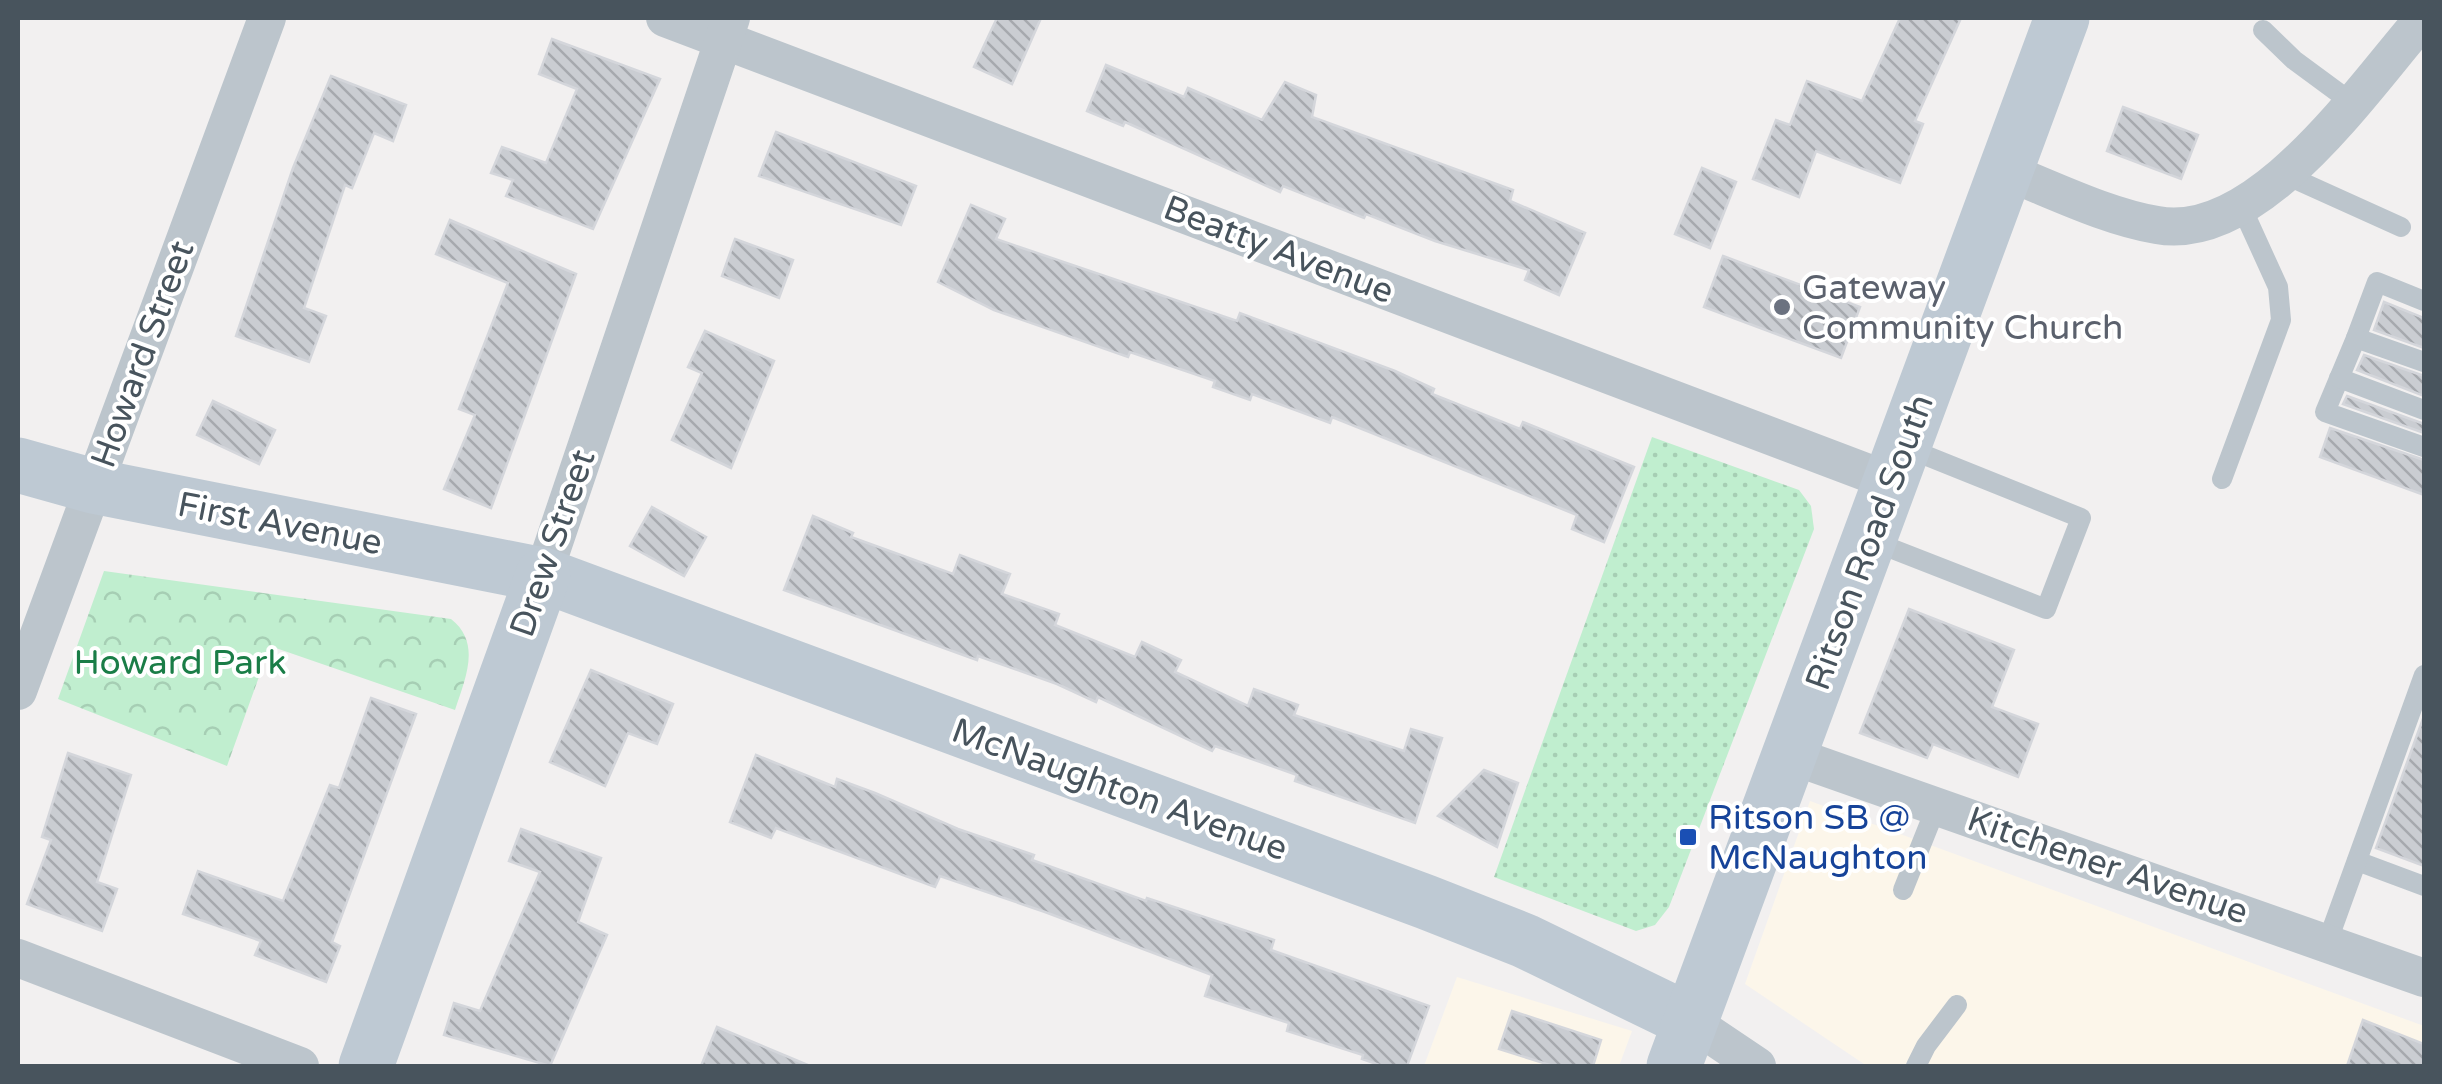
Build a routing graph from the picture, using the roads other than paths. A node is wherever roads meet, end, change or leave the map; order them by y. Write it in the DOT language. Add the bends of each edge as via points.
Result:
graph roads {
  1 [pos="267,18"];
  2 [pos="665,18"];
  3 [pos="2062,18"];
  4 [pos="2424,18"];
  5 [pos="727,27"];
  6 [pos="2263,30"];
  7 [pos="2350,102"];
  8 [pos="2005,172"];
  9 [pos="2286,175"];
  10 [pos="2242,208"];
  11 [pos="2401,228"];
  12 [pos="2424,301"];
  13 [pos="2356,338"];
  14 [pos="2424,362"];
  15 [pos="2338,378"];
  16 [pos="2424,410"];
  17 [pos="2424,447"];
  18 [pos="1898,464"];
  19 [pos="18,465"];
  20 [pos="2222,478"];
  21 [pos="94,486"];
  22 [pos="1870,540"];
  23 [pos="543,575"];
  24 [pos="2424,675"];
  25 [pos="18,691"];
  26 [pos="1790,755"];
  27 [pos="1936,805"];
  28 [pos="2356,861"];
  29 [pos="2424,886"];
  30 [pos="1903,890"];
  31 [pos="2327,943"];
  32 [pos="18,958"];
  33 [pos="2424,978"];
  34 [pos="1958,1005"];
  35 [pos="1682,1044"];
  36 [pos="300,1066"];
  37 [pos="366,1066"];
  38 [pos="1757,1066"];
  39 [pos="1916,1066"];
  1 -- 21 [label="street, Howard Street"];
  2 -- 5 [label="street, Beatty Avenue"];
  3 -- 8 [label="main road, Ritson Road South"];
  4 -- 7 [label="street"];
  5 -- 18 [label="street, Beatty Avenue"];
  5 -- 23 [label="street, Drew Street"];
  6 -- 7 [label="lane"];
  7 -- 9 [label="street"];
  8 -- 10 [label="street" via="2159,226 2198,224"];
  8 -- 18 [label="main road, Ritson Road South"];
  9 -- 10 [label="street"];
  9 -- 11 [label="lane"];
  10 -- 20 [label="lane" via="2278,287 2282,320"];
  12 -- 13 [label="lane" via="2377,282"];
  13 -- 14 [label="lane"];
  13 -- 15 [label="lane"];
  15 -- 16 [label="lane"];
  15 -- 17 [label="lane" via="2324,412"];
  18 -- 22 [label="main road, Ritson Road South"];
  18 -- 22 [label="lane" via="2081,518 2046,609"];
  19 -- 21 [label="main road, First Avenue"];
  21 -- 23 [label="main road, First Avenue"];
  21 -- 25 [label="street, Howard Street"];
  22 -- 26 [label="main road, Ritson Road South"];
  23 -- 35 [label="main road, McNaughton Avenue" via="1476,921 1607,978"];
  23 -- 37 [label="main road, Drew Street"];
  24 -- 28 [label="lane"];
  26 -- 27 [label="street, Kitchener Avenue"];
  26 -- 35 [label="main road, Ritson Road South"];
  27 -- 30 [label="lane"];
  27 -- 31 [label="street, Kitchener Avenue"];
  28 -- 29 [label="lane"];
  28 -- 31 [label="lane"];
  31 -- 33 [label="street, Kitchener Avenue"];
  32 -- 36 [label="street"];
  34 -- 39 [label="lane"];
  35 -- 38 [label="street"];
}
